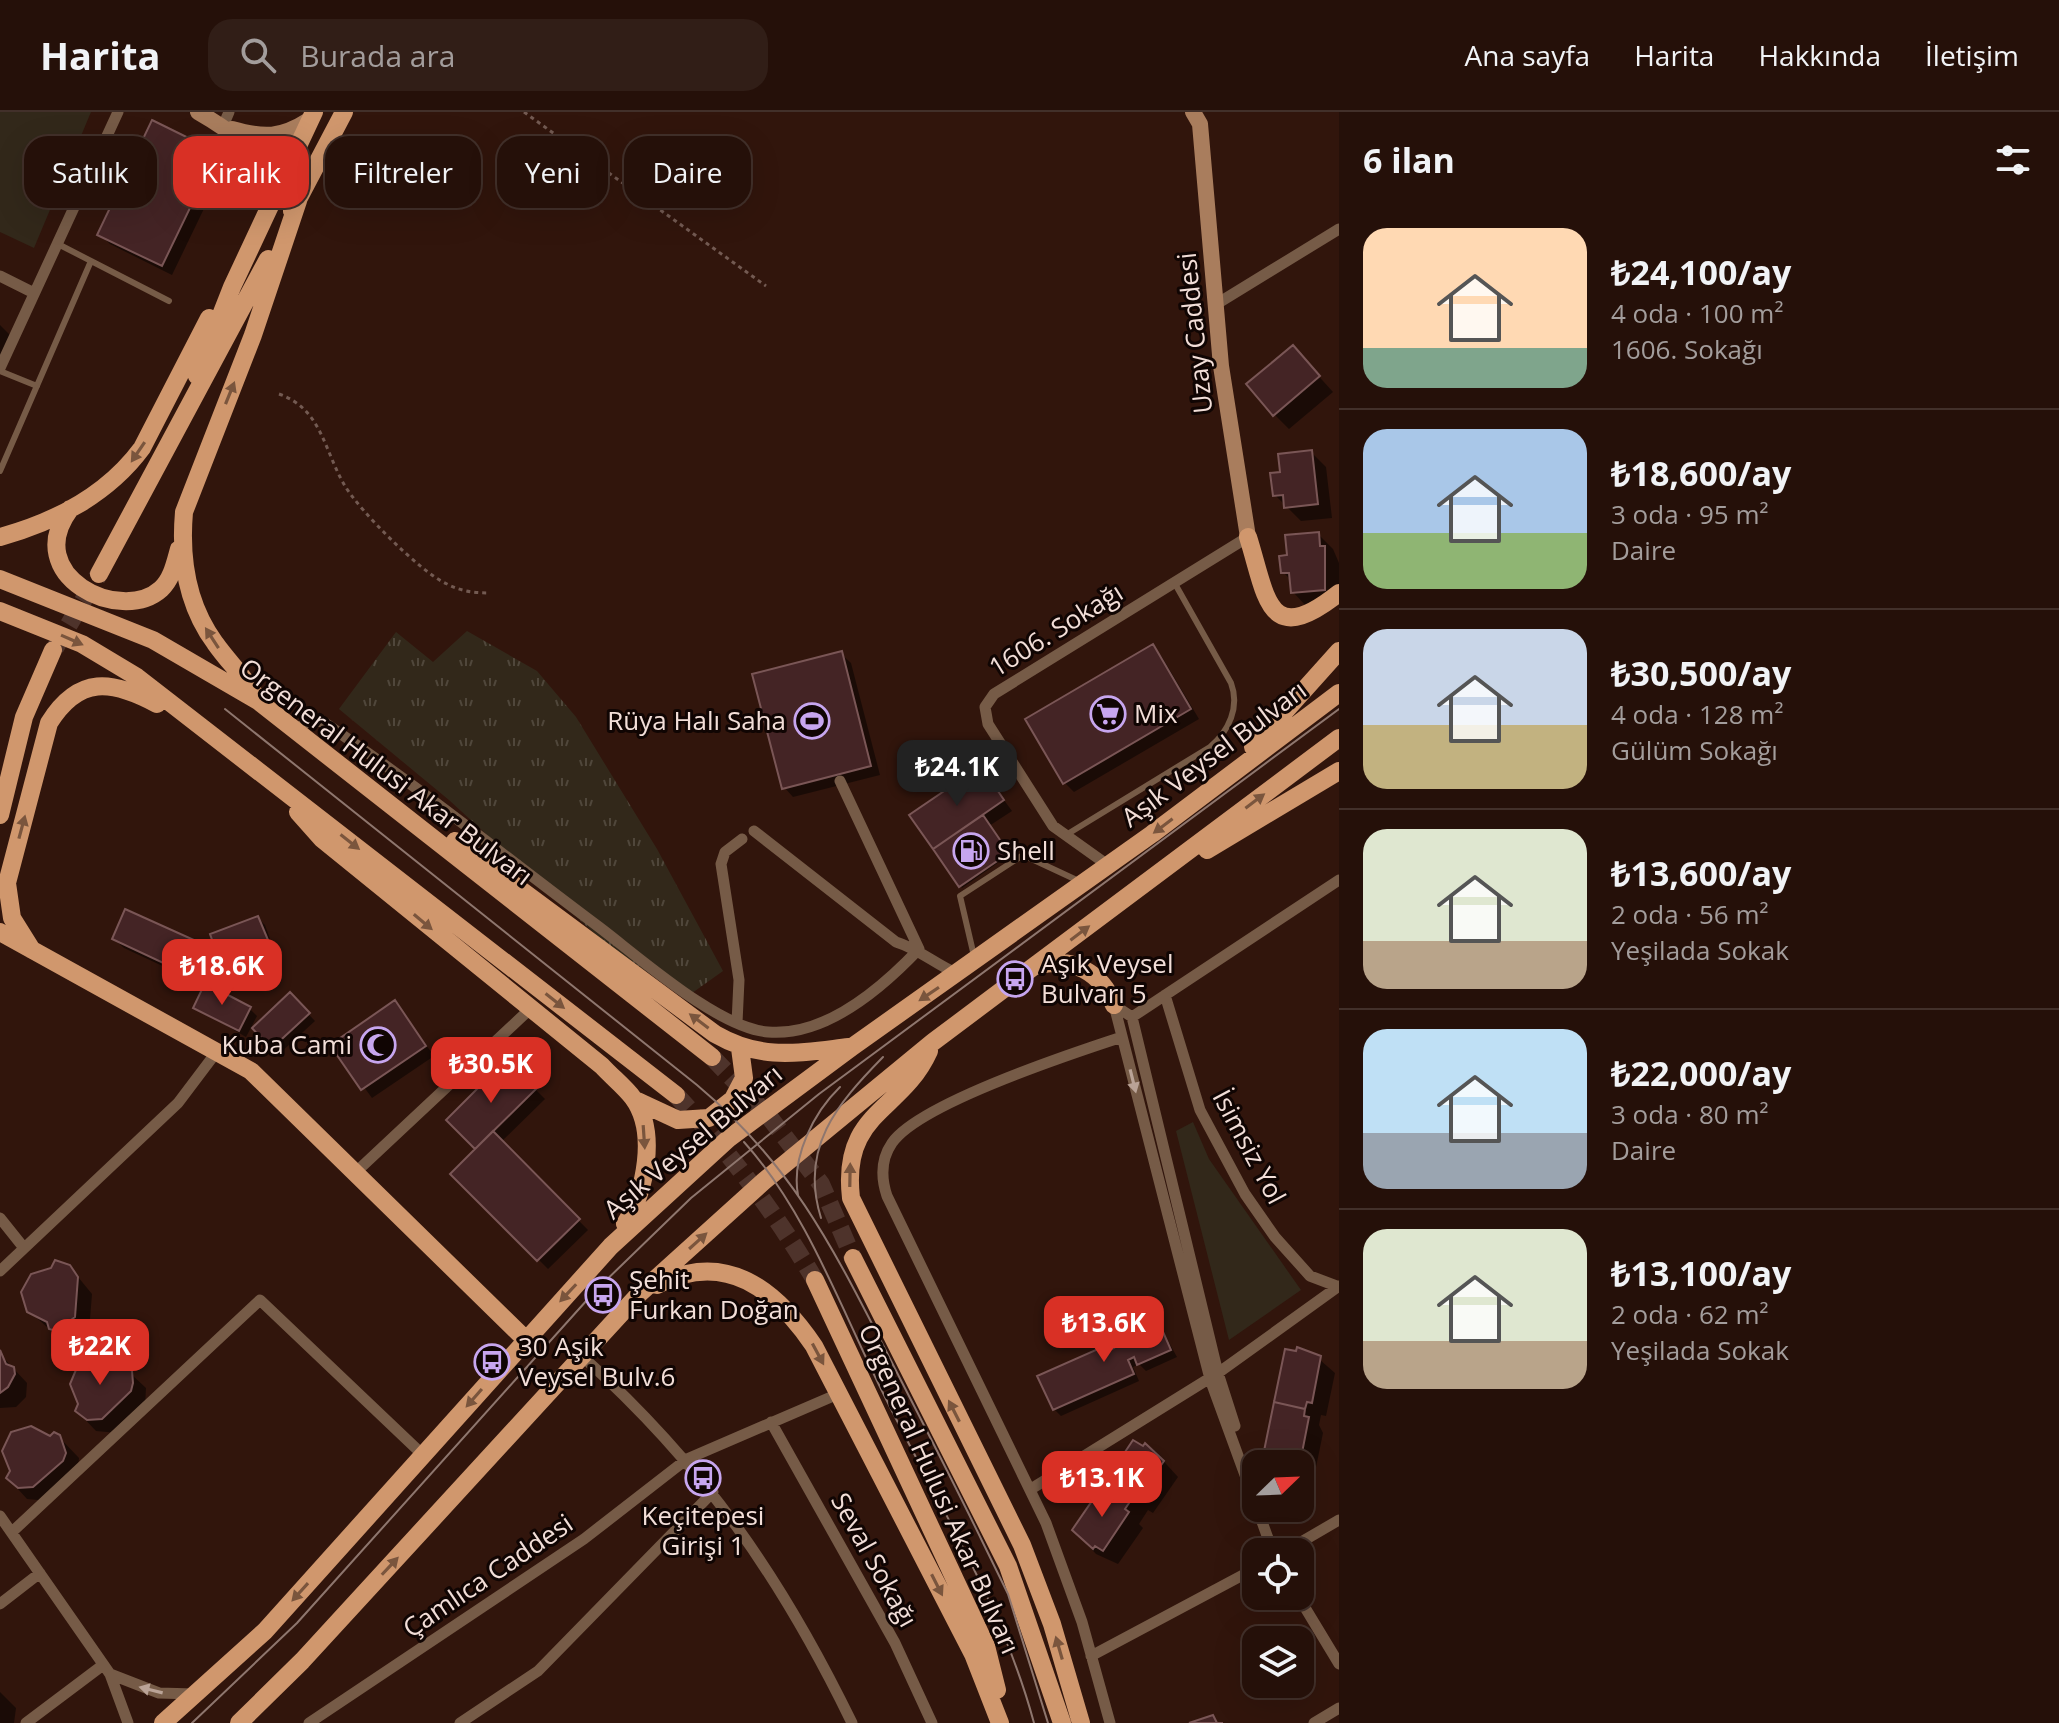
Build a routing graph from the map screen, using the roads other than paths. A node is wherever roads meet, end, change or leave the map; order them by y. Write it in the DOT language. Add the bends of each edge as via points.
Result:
graph roads {
  1 [pos="118,112"];
  2 [pos="198,112"];
  3 [pos="344,112"];
  4 [pos="312,116"];
  5 [pos="1199,116"];
  6 [pos="226,119"];
  7 [pos="241,136"];
  8 [pos="302,136"];
  9 [pos="309,180"];
  10 [pos="267,208"];
  11 [pos="294,208"];
  12 [pos="296,208"];
  13 [pos="1339,229"];
  14 [pos="56,243"];
  15 [pos="91,261"];
  16 [pos="0,276"];
  17 [pos="232,287"];
  18 [pos="32,292"];
  19 [pos="169,301"];
  20 [pos="1215,305"];
  21 [pos="0,369"];
  22 [pos="37,386"];
  23 [pos="171,444"];
  24 [pos="0,471"];
  25 [pos="70,509"];
  26 [pos="0,537"];
  27 [pos="1248,537"];
  28 [pos="182,539"];
  29 [pos="99,574"];
  30 [pos="0,579"];
  31 [pos="1174,582"];
  32 [pos="1339,593"];
  33 [pos="0,611"];
  34 [pos="53,650"];
  35 [pos="1339,651"];
  36 [pos="1339,693"];
  37 [pos="258,701"];
  38 [pos="199,726"];
  39 [pos="299,734"];
  40 [pos="1339,738"];
  41 [pos="1339,771"];
  42 [pos="263,774"];
  43 [pos="1225,779"];
  44 [pos="840,781"];
  45 [pos="0,815"];
  46 [pos="754,831"];
  47 [pos="1066,835"];
  48 [pos="742,839"];
  49 [pos="1109,866"];
  50 [pos="1339,880"];
  51 [pos="1084,883"];
  52 [pos="1125,898"];
  53 [pos="0,932"];
  54 [pos="919,949"];
  55 [pos="33,953"];
  56 [pos="976,962"];
  57 [pos="1034,967"];
  58 [pos="958,974"];
  59 [pos="1165,995"];
  60 [pos="1114,1005"];
  61 [pos="529,1010"];
  62 [pos="1132,1017"];
  63 [pos="737,1023"];
  64 [pos="1122,1037"];
  65 [pos="933,1042"];
  66 [pos="852,1047"];
  67 [pos="740,1048"];
  68 [pos="218,1050"];
  69 [pos="712,1057"];
  70 [pos="676,1095"];
  71 [pos="635,1100"];
  72 [pos="356,1172"];
  73 [pos="0,1218"];
  74 [pos="611,1246"];
  75 [pos="24,1248"];
  76 [pos="853,1258"];
  77 [pos="0,1271"];
  78 [pos="815,1280"];
  79 [pos="1339,1287"];
  80 [pos="640,1293"];
  81 [pos="525,1339"];
  82 [pos="583,1357"];
  83 [pos="1214,1376"];
  84 [pos="838,1394"];
  85 [pos="771,1422"];
  86 [pos="423,1455"];
  87 [pos="1242,1455"];
  88 [pos="687,1459"];
  89 [pos="1242,1459"];
  90 [pos="1031,1489"];
  91 [pos="713,1492"];
  92 [pos="0,1516"];
  93 [pos="1339,1520"];
  94 [pos="12,1532"];
  95 [pos="1308,1538"];
  96 [pos="40,1573"];
  97 [pos="1242,1575"];
  98 [pos="0,1604"];
  99 [pos="1306,1610"];
  100 [pos="1091,1656"];
  101 [pos="1339,1664"];
  102 [pos="107,1670"];
  103 [pos="195,1694"];
  104 [pos="1339,1708"];
  105 [pos="26,1723"];
  106 [pos="128,1723"];
  107 [pos="163,1723"];
  108 [pos="239,1723"];
  109 [pos="309,1723"];
  110 [pos="460,1723"];
  111 [pos="852,1723"];
  112 [pos="932,1723"];
  113 [pos="1002,1723"];
  114 [pos="1062,1723"];
  115 [pos="1081,1723"];
  116 [pos="1110,1723"];
  117 [pos="1314,1723"];
  1 -- 14 [label="street"];
  2 -- 6 [label="main road"];
  3 -- 9 [label="main road"];
  4 -- 6 [label="main road" via="277,137 262,137"];
  4 -- 8 [label="main road"];
  5 -- 20 [label="main road, Uzay Caddesi"];
  6 -- 7 [label="main road"];
  10 -- 17 [label="main road"];
  11 -- 23 [label="main road"];
  28 -- 12 [label="main road, one-way" via="184,512"];
  13 -- 20 [label="street"];
  14 -- 15 [label="lane"];
  14 -- 18 [label="street"];
  15 -- 19 [label="lane"];
  15 -- 22 [label="lane"];
  16 -- 18 [label="street"];
  17 -- 23 [label="main road"];
  17 -- 25 [label="main road, one-way" via="207,321 142,448 115,480"];
  18 -- 21 [label="street"];
  20 -- 27 [label="main road, Uzay Caddesi" via="1228,426"];
  21 -- 22 [label="lane"];
  22 -- 24 [label="lane"];
  23 -- 29 [label="main road"];
  25 -- 26 [label="main road"];
  25 -- 28 [label="main road" via="54,541 59,564 76,584 111,599 146,597 161,589 174,569"];
  27 -- 31 [label="street, 1606. Sokağı"];
  27 -- 32 [label="main road" via="1278,614 1303,618"];
  37 -- 28 [label="main road, one-way" via="201,620 190,595"];
  30 -- 37 [label="main road, Orgeneral Hulusi Akar Bulvarı" via="153,640"];
  31 -- 47 [label="lane" via="1234,691 1228,726 1210,747"];
  31 -- 47 [label="street, 1606. Sokağı" via="989,699 988,724 1053,826"];
  33 -- 38 [label="main road, one-way" via="82,644 137,677"];
  34 -- 45 [label="main road" via="24,717"];
  35 -- 43 [label="main road"];
  36 -- 43 [label="main road, Aşık Veysel Bulvarı"];
  37 -- 39 [label="main road, Orgeneral Hulusi Akar Bulvarı"];
  38 -- 42 [label="main road"];
  55 -- 38 [label="main road, one-way" via="12,918 7,883 49,723 60,706 73,694 107,684 128,689"];
  39 -- 63 [label="street" via="306,720 325,723 675,984"];
  67 -- 39 [label="main road, one-way" via="363,773"];
  39 -- 69 [label="main road, Orgeneral Hulusi Akar Bulvarı"];
  52 -- 40 [label="main road, one-way"];
  41 -- 52 [label="main road"];
  42 -- 61 [label="main road, one-way" via="322,839"];
  42 -- 70 [label="main road, one-way"];
  43 -- 49 [label="main road, Aşık Veysel Bulvarı, one-way"];
  44 -- 54 [label="street"];
  46 -- 54 [label="street" via="896,942"];
  47 -- 49 [label="street, 1606. Sokağı"];
  48 -- 63 [label="street" via="725,852 721,864 740,993"];
  49 -- 51 [label="main road, Aşık Veysel Bulvarı"];
  50 -- 59 [label="street"];
  51 -- 56 [label="main road, Aşık Veysel Bulvarı"];
  51 -- 56 [label="lane" via="1023,855 960,896"];
  57 -- 52 [label="main road, one-way"];
  53 -- 55 [label="main road"];
  54 -- 58 [label="street" via="927,960"];
  54 -- 63 [label="street" via="875,990 823,1020 783,1032"];
  55 -- 68 [label="main road"];
  56 -- 58 [label="main road, Aşık Veysel Bulvarı"];
  57 -- 60 [label="main road" via="1055,962 1086,970 1101,981"];
  57 -- 65 [label="main road"];
  58 -- 66 [label="main road, Aşık Veysel Bulvarı, one-way"];
  59 -- 62 [label="street"];
  59 -- 79 [label="street, İsimsiz Yol" via="1200,1110 1245,1194 1310,1276"];
  60 -- 62 [label="street"];
  60 -- 64 [label="street"];
  61 -- 71 [label="main road" via="602,1066"];
  61 -- 72 [label="street"];
  62 -- 83 [label="street"];
  64 -- 83 [label="street, one-way"];
  64 -- 90 [label="street" via="1027,1070 942,1109 904,1130 885,1157 887,1196"];
  80 -- 65 [label="main road, one-way" via="764,1181"];
  115 -- 65 [label="main road, Orgeneral Hulusi Akar Bulvarı, one-way" via="1022,1545 851,1198 850,1161 863,1128 921,1068"];
  66 -- 67 [label="main road" via="778,1055"];
  66 -- 74 [label="main road, Aşık Veysel Bulvarı" via="728,1139"];
  67 -- 71 [label="main road" via="744,1078 733,1099 709,1118 678,1120"];
  68 -- 72 [label="main road" via="251,1071"];
  68 -- 75 [label="street" via="178,1103"];
  71 -- 74 [label="main road, one-way" via="644,1128 645,1168 636,1207"];
  72 -- 81 [label="main road"];
  73 -- 75 [label="street"];
  74 -- 81 [label="main road, Aşık Veysel Bulvarı, one-way"];
  75 -- 77 [label="street"];
  76 -- 114 [label="main road, Orgeneral Hulusi Akar Bulvarı" via="1008,1566"];
  78 -- 113 [label="main road, Orgeneral Hulusi Akar Bulvarı" via="986,1646"];
  79 -- 83 [label="street"];
  80 -- 82 [label="main road"];
  80 -- 84 [label="main road, one-way" via="673,1276 711,1271 748,1279 791,1312"];
  81 -- 86 [label="main road, Aşık Veysel Bulvarı, one-way"];
  82 -- 88 [label="street"];
  108 -- 82 [label="main road, one-way"];
  83 -- 87 [label="street"];
  83 -- 89 [label="street"];
  83 -- 90 [label="street"];
  84 -- 85 [label="street, Çamlıca Caddesi"];
  84 -- 113 [label="main road, one-way" via="973,1654"];
  85 -- 88 [label="street, Çamlıca Caddesi"];
  85 -- 112 [label="street, Seval Sokağı" via="895,1643"];
  86 -- 94 [label="street" via="260,1300"];
  86 -- 103 [label="main road, Aşık Veysel Bulvarı, one-way" via="265,1631"];
  88 -- 91 [label="street"];
  88 -- 109 [label="street, Çamlıca Caddesi" via="584,1539"];
  90 -- 100 [label="street"];
  91 -- 110 [label="street" via="538,1671"];
  91 -- 111 [label="street" via="772,1577"];
  92 -- 94 [label="street"];
  93 -- 95 [label="street"];
  94 -- 96 [label="street"];
  96 -- 98 [label="street"];
  96 -- 102 [label="street"];
  97 -- 100 [label="street"];
  99 -- 101 [label="street"];
  100 -- 116 [label="street"];
  103 -- 102 [label="street, one-way" via="159,1693"];
  102 -- 105 [label="street"];
  102 -- 106 [label="street"];
  103 -- 107 [label="main road, Aşık Veysel Bulvarı"];
  104 -- 117 [label="street"];
}
